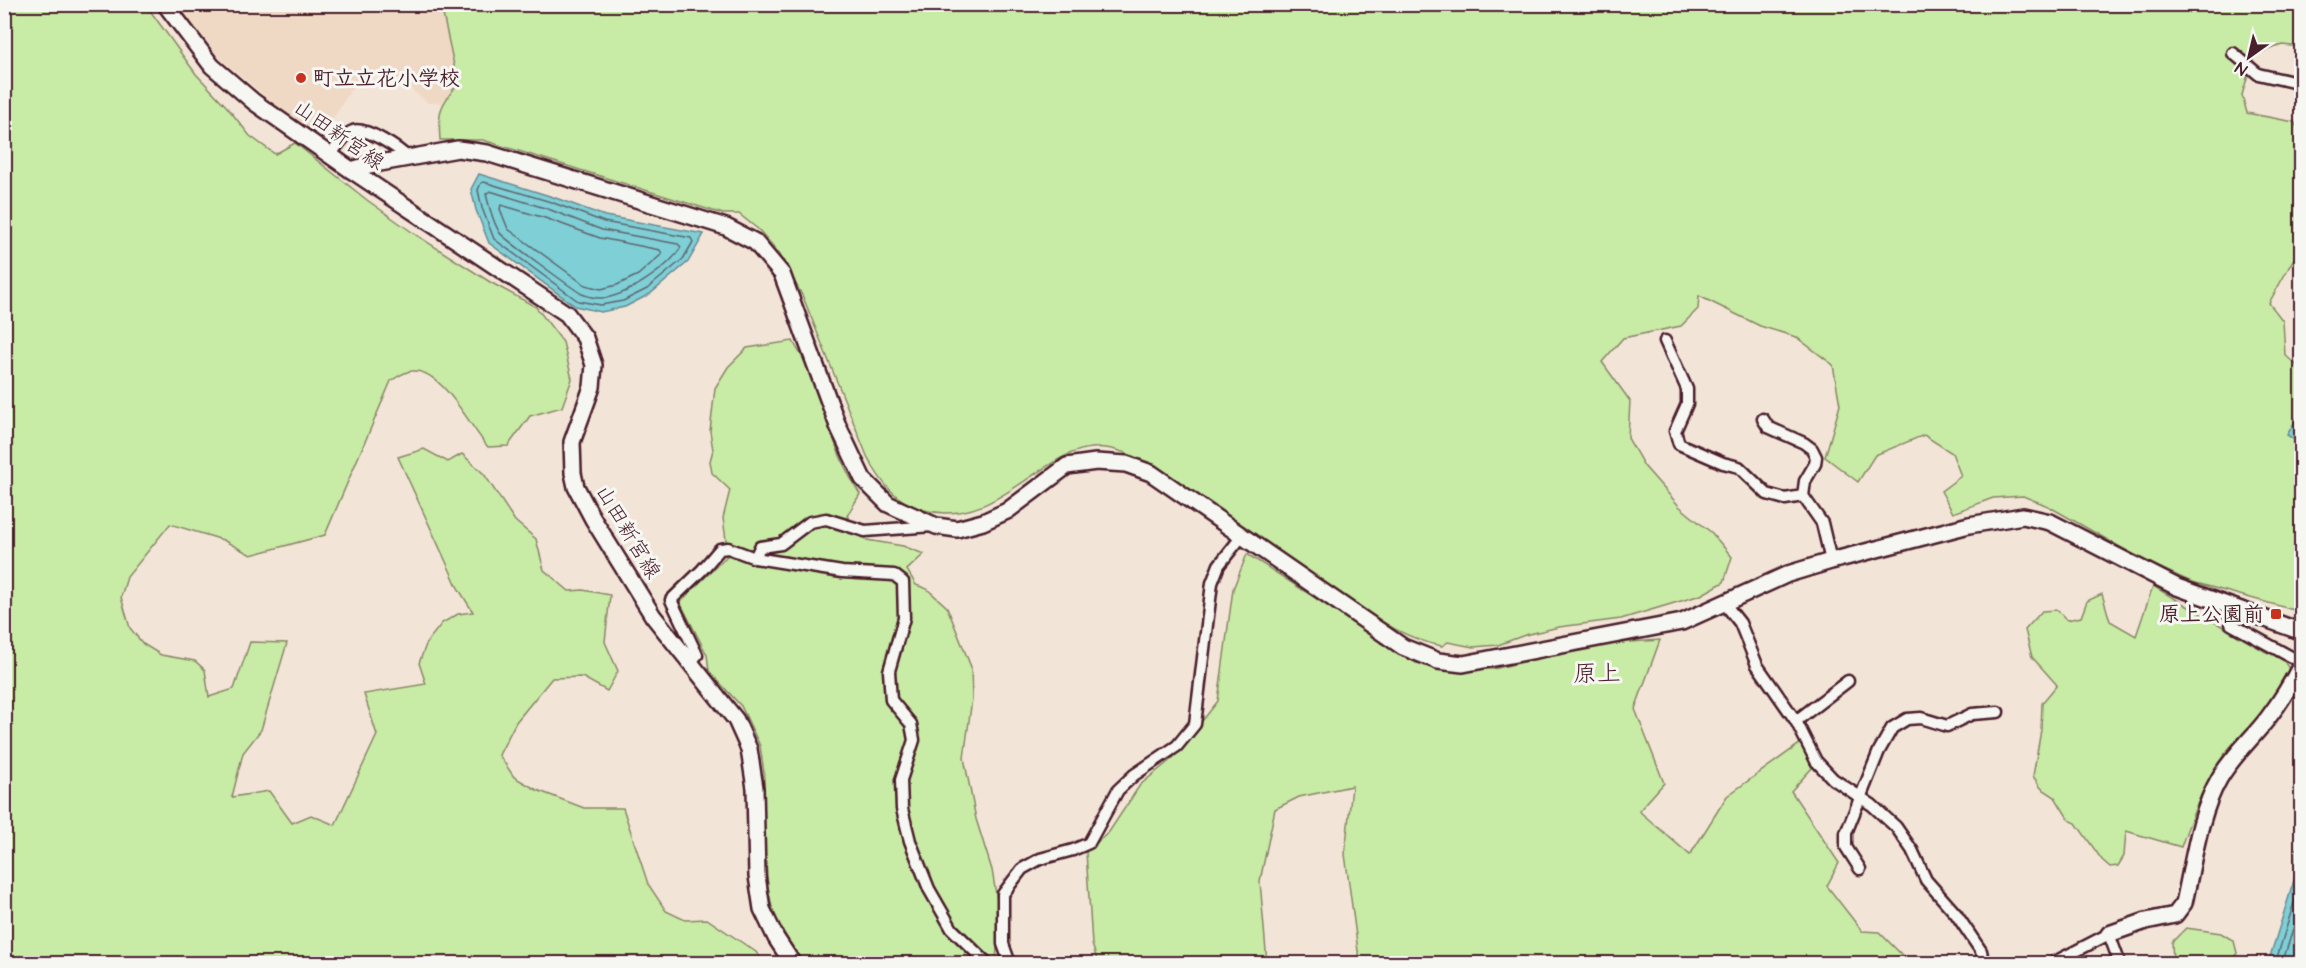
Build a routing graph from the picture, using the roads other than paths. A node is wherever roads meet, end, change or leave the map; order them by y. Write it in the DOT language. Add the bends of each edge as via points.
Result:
graph roads {
  1 [pos="165,4"];
  2 [pos="2233,53"];
  3 [pos="2301,88"];
  4 [pos="330,156"];
  5 [pos="408,158"];
  6 [pos="351,170"];
  7 [pos="1665,341"];
  8 [pos="1763,419"];
  9 [pos="1803,496"];
  10 [pos="936,526"];
  11 [pos="1242,536"];
  12 [pos="754,558"];
  13 [pos="1831,561"];
  14 [pos="1725,604"];
  15 [pos="2228,606"];
  16 [pos="2301,632"];
  17 [pos="690,663"];
  18 [pos="2301,663"];
  19 [pos="1848,681"];
  20 [pos="1998,712"];
  21 [pos="1797,721"];
  22 [pos="1862,798"];
  23 [pos="1860,869"];
  24 [pos="2109,934"];
  25 [pos="793,963"];
  26 [pos="987,963"];
  27 [pos="1008,963"];
  28 [pos="1984,963"];
  29 [pos="2051,963"];
  30 [pos="2120,963"];
  1 -- 4 [label="street, 山田新宮線" via="212,66 254,102"];
  2 -- 3 [label="street" via="2258,74 2293,82"];
  4 -- 5 [label="street" via="350,131 357,130 394,146"];
  4 -- 6 [label="street, 山田新宮線"];
  5 -- 6 [label="street"];
  5 -- 10 [label="street" via="458,149 487,153 726,227 754,242 782,274 826,398 863,479 888,504"];
  6 -- 17 [label="street, 山田新宮線" via="567,314 585,338 594,364 592,387 572,442 576,487 653,616"];
  7 -- 9 [label="street" via="1687,389 1688,404 1675,431 1679,444 1738,467 1767,494 1785,500"];
  8 -- 9 [label="street" via="1768,428 1812,449 1815,464 1805,481"];
  9 -- 13 [label="street" via="1822,523"];
  10 -- 11 [label="street" via="957,529 983,522 1007,511 1067,466 1096,462 1126,464 1151,473"];
  10 -- 12 [label="street" via="865,531 826,519 810,522 782,544 760,547"];
  11 -- 14 [label="street" via="1403,647 1438,661 1463,664 1682,622"];
  11 -- 27 [label="street" via="1219,565 1212,583 1195,724 1177,746 1118,790 1089,843 1022,869 1003,894 1003,944"];
  12 -- 17 [label="street" via="728,548 720,549 671,600 697,655"];
  12 -- 26 [label="street" via="842,572 894,575 903,582 904,618 889,671 891,700 911,724 914,740 901,780 902,809 929,889 952,929"];
  13 -- 14 [label="street" via="1788,574"];
  13 -- 15 [label="street" via="1969,525 2023,516 2049,522 2177,586"];
  14 -- 21 [label="street" via="1740,623 1757,665"];
  15 -- 16 [label="street"];
  15 -- 18 [label="street" via="2231,624"];
  17 -- 25 [label="street, 山田新宮線" via="736,720 749,749 762,909"];
  18 -- 24 [label="street" via="2267,719 2219,779 2207,808 2184,903 2175,915"];
  19 -- 21 [label="street"];
  20 -- 22 [label="street" via="1972,714 1947,726 1921,718 1907,719 1892,728"];
  21 -- 22 [label="street" via="1816,761"];
  22 -- 23 [label="street" via="1846,833 1846,847"];
  22 -- 28 [label="street" via="1896,827 1926,880 1981,951"];
  24 -- 29 [label="street"];
  24 -- 30 [label="street"];
}
